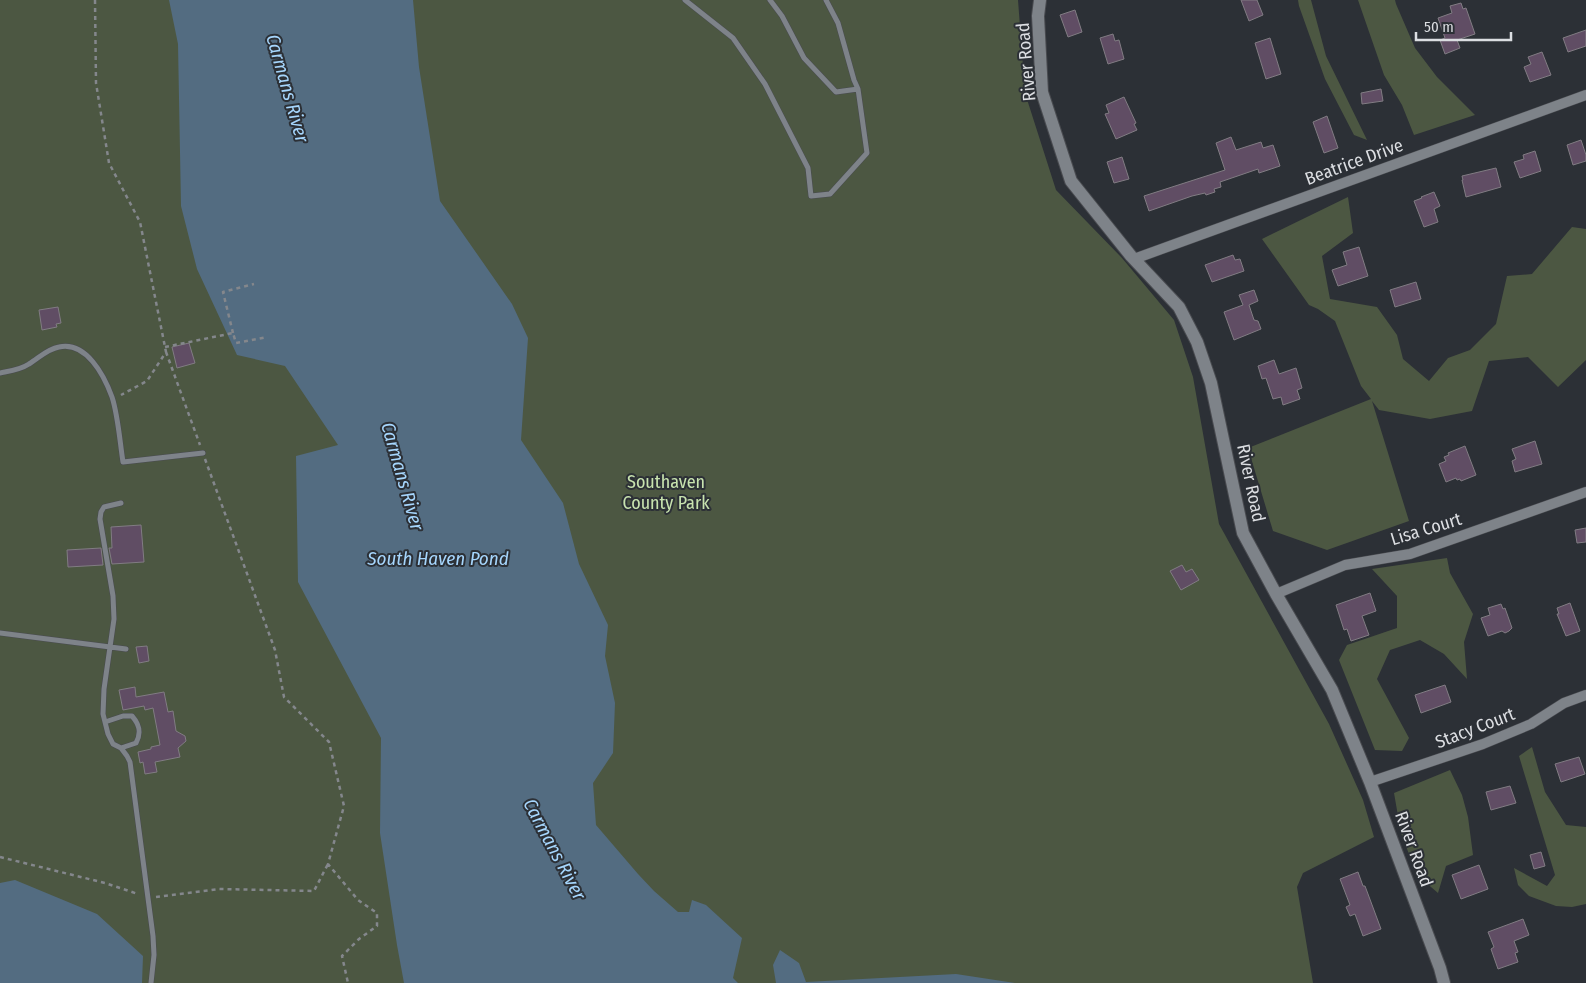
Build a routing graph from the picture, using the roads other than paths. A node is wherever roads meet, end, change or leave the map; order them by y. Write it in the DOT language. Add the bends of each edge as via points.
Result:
graph roads {
  1 [pos="685,0"];
  2 [pos="770,0"];
  3 [pos="826,0"];
  4 [pos="1040,0"];
  5 [pos="858,88"];
  6 [pos="1586,95"];
  7 [pos="1134,259"];
  8 [pos="0,373"];
  9 [pos="203,453"];
  10 [pos="1586,492"];
  11 [pos="121,503"];
  12 [pos="1276,594"];
  13 [pos="0,633"];
  14 [pos="111,647"];
  15 [pos="126,649"];
  16 [pos="1586,695"];
  17 [pos="106,722"];
  18 [pos="121,748"];
  19 [pos="1370,782"];
  20 [pos="151,983"];
  21 [pos="1444,983"];
  1 -- 5 [label="lane" via="733,38 765,84 808,168 811,196 830,194 868,153"];
  2 -- 5 [label="lane" via="804,58 836,92"];
  3 -- 5 [label="lane" via="838,22"];
  4 -- 7 [label="street, River Road" via="1042,92 1071,181"];
  6 -- 7 [label="street, Beatrice Drive"];
  7 -- 12 [label="street, River Road" via="1179,307 1198,342 1211,383 1243,533"];
  8 -- 9 [label="lane" via="18,370 55,347 67,345 79,349 103,376 113,399 124,462"];
  10 -- 12 [label="street, Lisa Court" via="1410,554 1345,565"];
  11 -- 14 [label="lane" via="104,506 100,519 114,596"];
  12 -- 19 [label="street, River Road" via="1332,690"];
  13 -- 14 [label="lane"];
  14 -- 15 [label="lane"];
  14 -- 17 [label="lane" via="103,702"];
  16 -- 19 [label="street, Stacy Court" via="1564,702 1531,724 1483,744"];
  17 -- 18 [label="lane" via="113,744"];
  17 -- 18 [label="lane" via="123,716 132,716 137,722 140,730 136,742"];
  18 -- 20 [label="lane" via="130,762 148,898 154,955"];
  19 -- 21 [label="street, River Road"];
}
